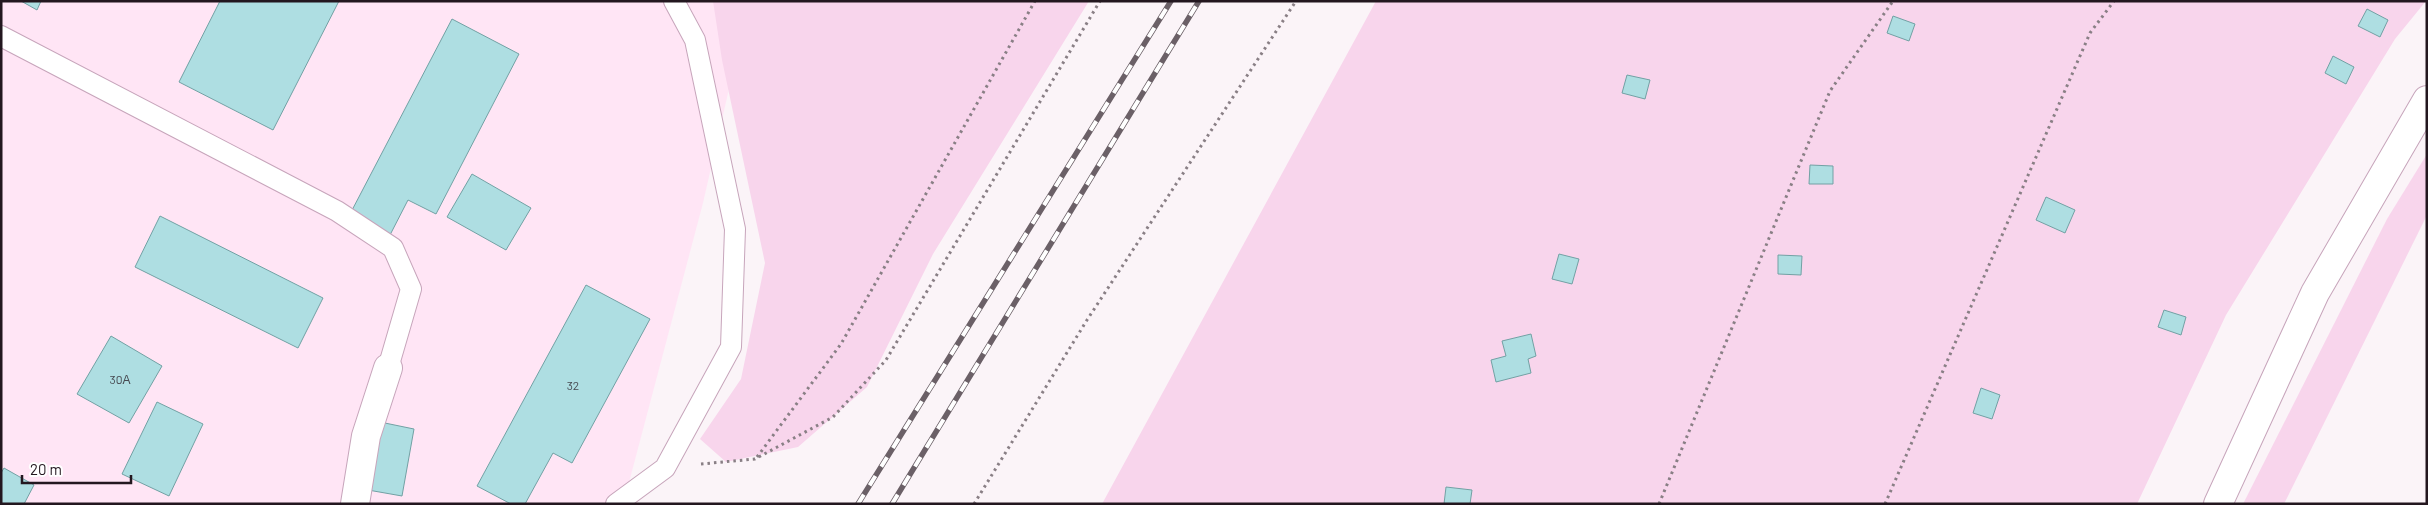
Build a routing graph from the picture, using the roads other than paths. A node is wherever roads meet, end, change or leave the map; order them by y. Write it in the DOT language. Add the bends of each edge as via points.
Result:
graph roads {
  1 [pos="674,1"];
  2 [pos="1,36"];
  3 [pos="2427,100"];
  4 [pos="388,368"];
  5 [pos="355,504"];
  6 [pos="616,504"];
  7 [pos="2218,504"];
  1 -- 6 [label="lane" via="695,40 735,229 731,347 666,468"];
  2 -- 4 [label="lane" via="337,212 393,248 411,289"];
  3 -- 7 [label="street" via="2315,293"];
  4 -- 5 [label="street" via="366,436"];
}
